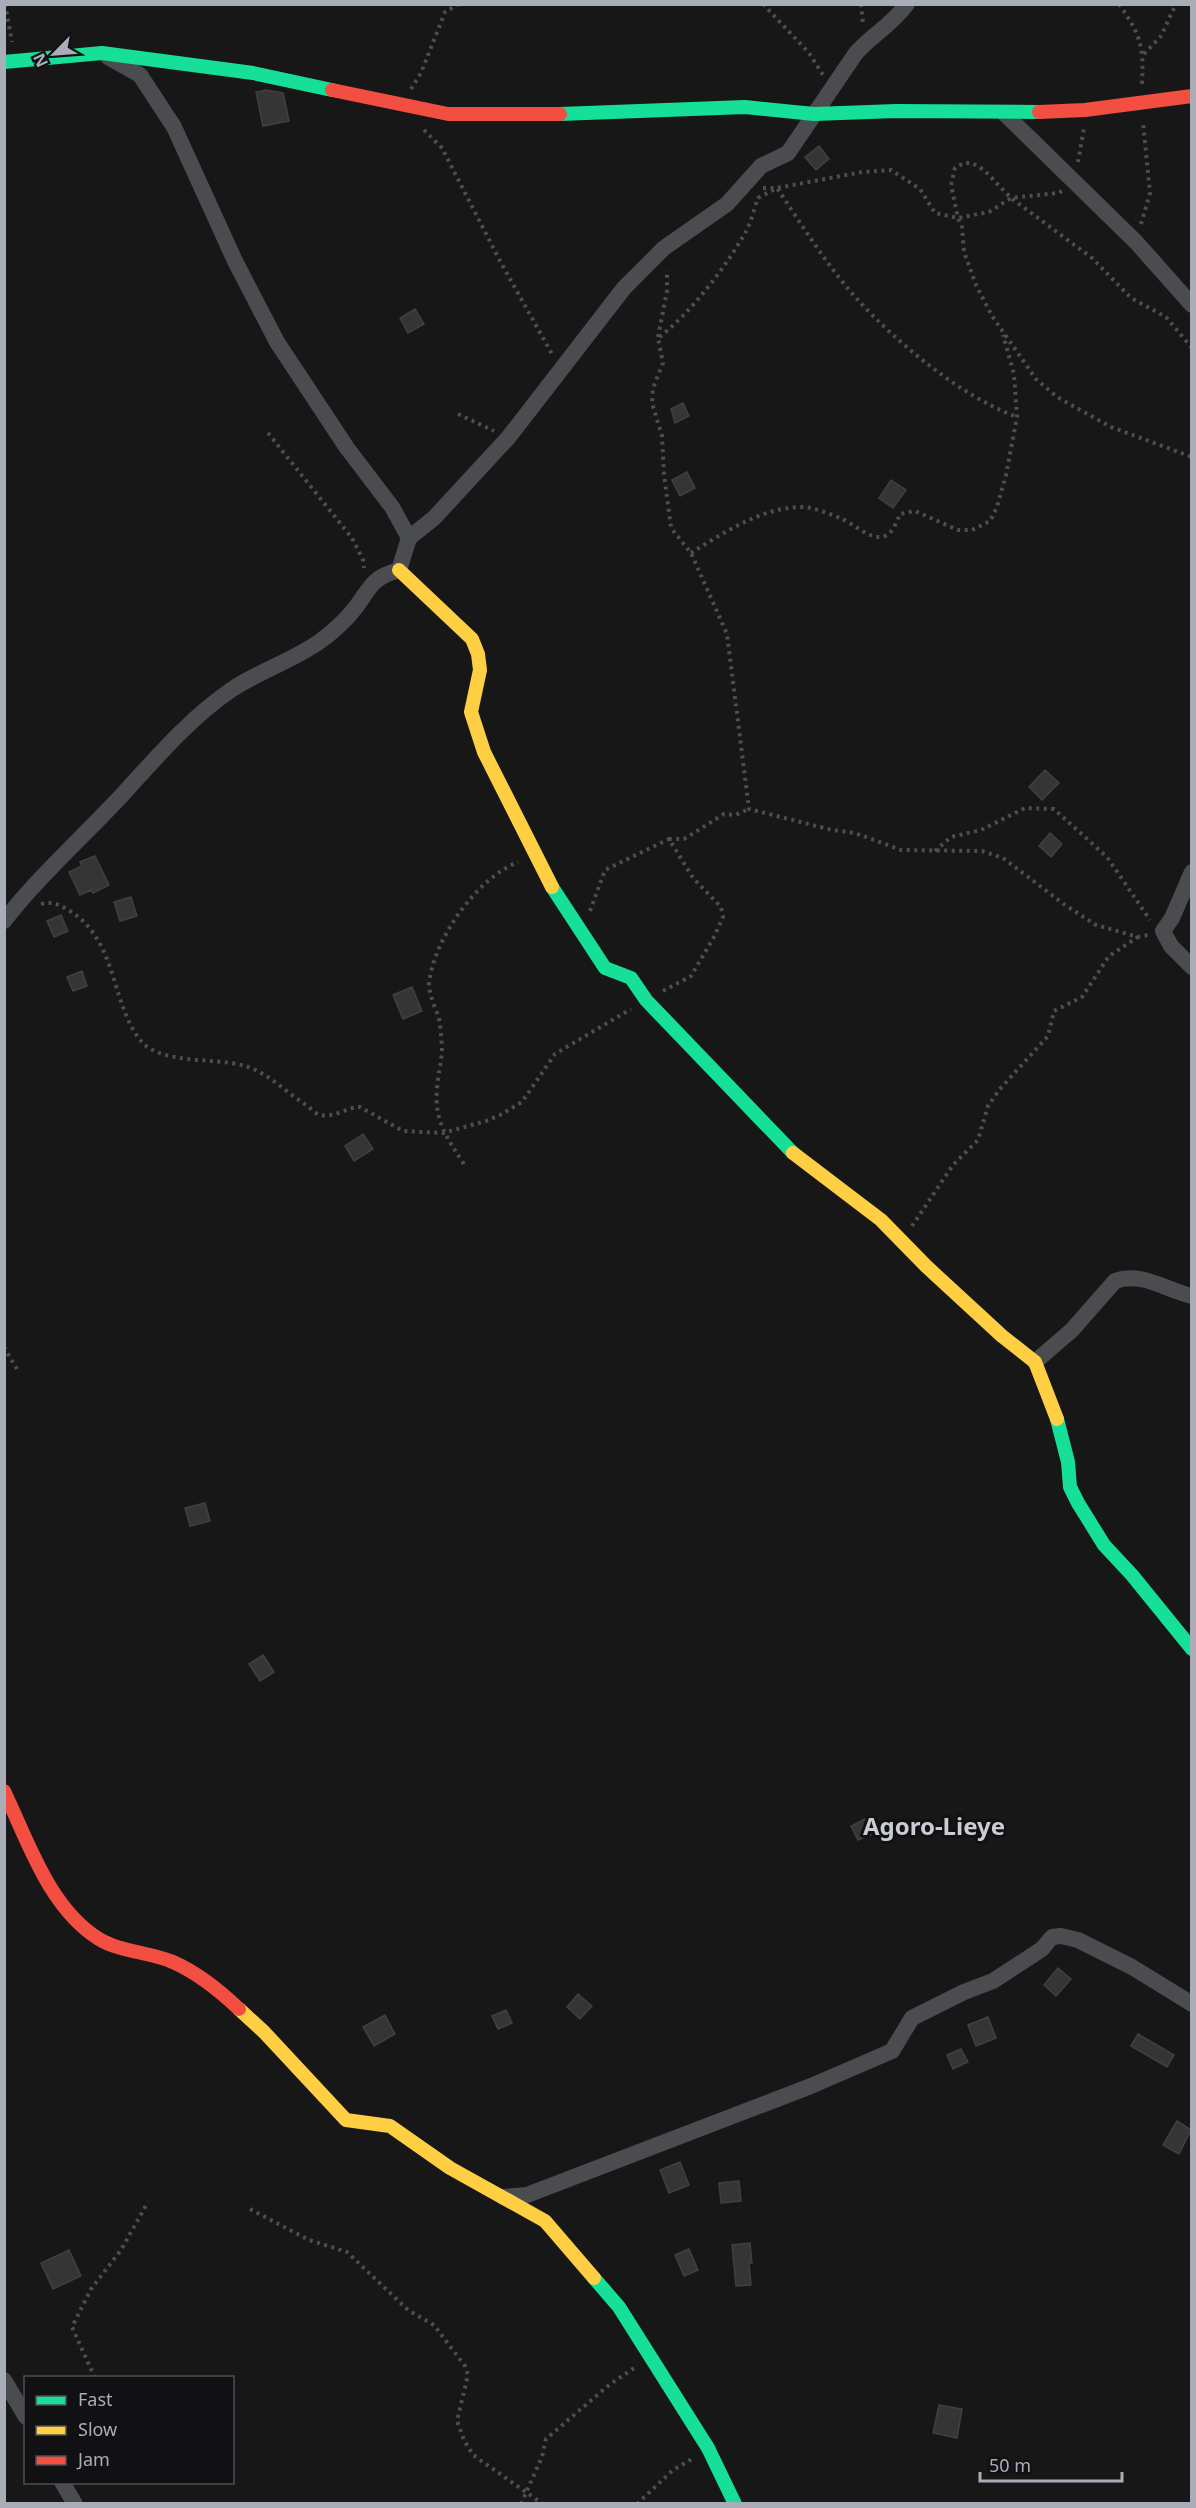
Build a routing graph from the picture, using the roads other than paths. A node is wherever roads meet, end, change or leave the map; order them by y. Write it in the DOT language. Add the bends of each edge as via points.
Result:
graph roads {
  1 [pos="907,4"];
  2 [pos="102,53"];
  3 [pos="10,61"];
  4 [pos="1191,96"];
  5 [pos="1004,113"];
  6 [pos="814,114"];
  7 [pos="1191,305"];
  8 [pos="409,538"];
  9 [pos="399,570"];
  10 [pos="1191,872"];
  11 [pos="7,918"];
  12 [pos="1191,967"];
  13 [pos="1191,1296"];
  14 [pos="1035,1362"];
  15 [pos="1191,1649"];
  16 [pos="4,1791"];
  17 [pos="1191,2004"];
  18 [pos="499,2197"];
  19 [pos="4,2380"];
  20 [pos="24,2414"];
  21 [pos="63,2484"];
  22 [pos="75,2504"];
  23 [pos="735,2504"];
  1 -- 6 [label="street" via="887,27 866,42"];
  2 -- 3 [label="street"];
  2 -- 6 [label="street" via="253,73 448,114 745,107"];
  2 -- 8 [label="street" via="140,75 174,127 277,342 347,448 392,507"];
  4 -- 5 [label="street" via="1085,110"];
  5 -- 6 [label="street"];
  5 -- 7 [label="street" via="1136,242"];
  6 -- 8 [label="street" via="788,153 761,166 727,204 664,248 624,288 508,438 434,518"];
  8 -- 9 [label="street"];
  9 -- 11 [label="street" via="377,579 350,613 319,642 232,689 183,731 50,867"];
  9 -- 14 [label="street" via="472,639 480,670 471,712 484,752 551,886 605,968 631,978 646,1000 795,1155 874,1214 1002,1336"];
  10 -- 12 [label="street" via="1163,931"];
  13 -- 14 [label="street" via="1138,1278 1115,1281 1072,1330"];
  14 -- 15 [label="street" via="1054,1409 1068,1462 1070,1487 1078,1503 1104,1545"];
  16 -- 18 [label="street" via="41,1869 66,1910 87,1930 101,1940 157,1956 193,1973 216,1988 264,2032 346,2120 390,2126"];
  17 -- 18 [label="street" via="1094,1948 1061,1936 1052,1938 993,1981 912,2018 892,2051 527,2195"];
  18 -- 23 [label="street" via="545,2221 619,2307 708,2448"];
  19 -- 20 [label="street"];
  21 -- 22 [label="street"];
}
